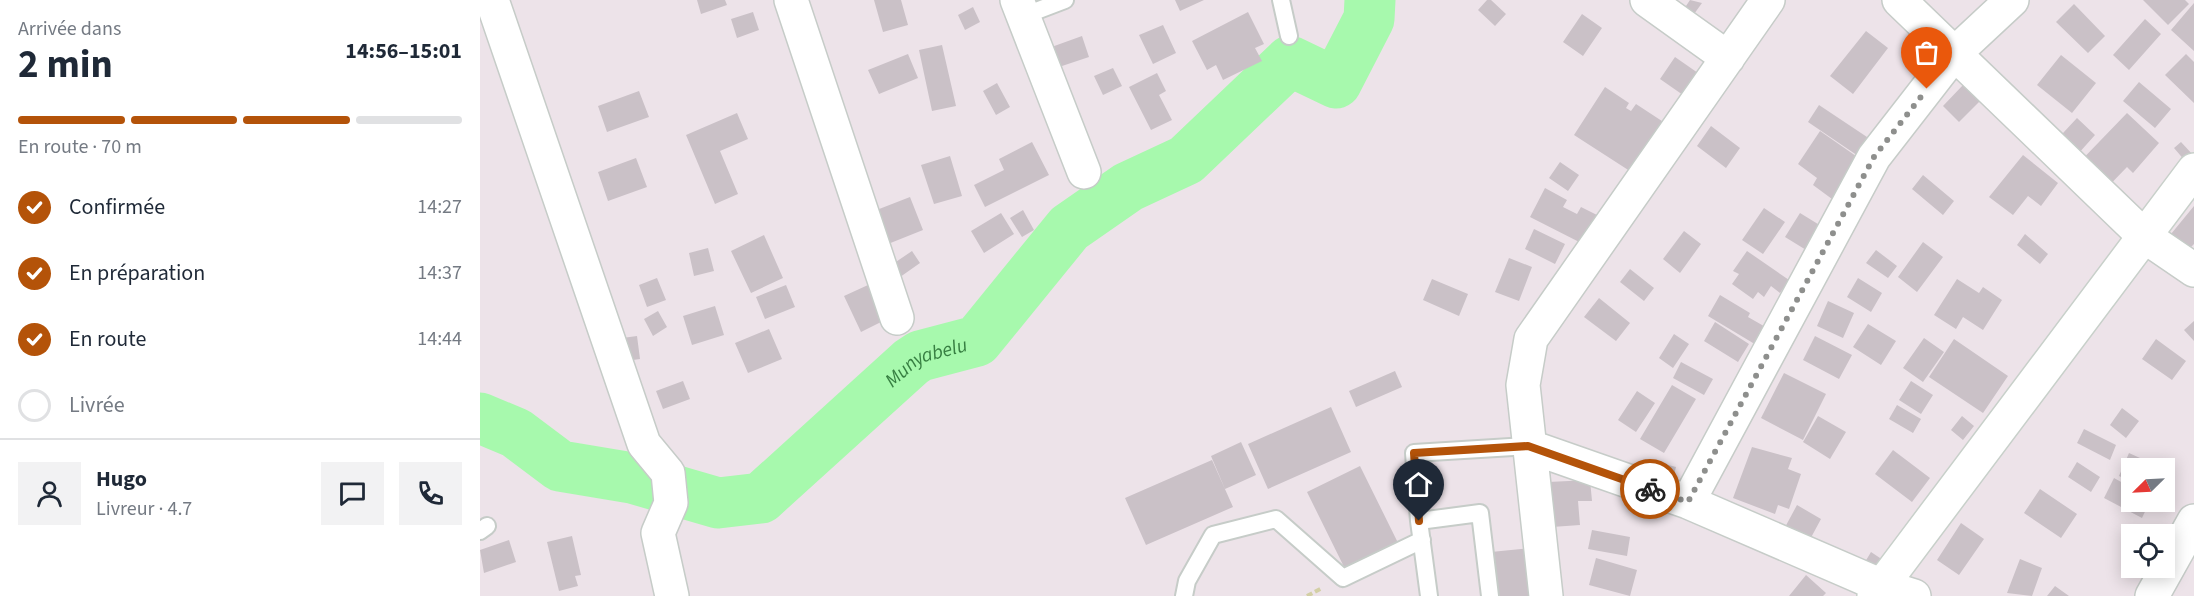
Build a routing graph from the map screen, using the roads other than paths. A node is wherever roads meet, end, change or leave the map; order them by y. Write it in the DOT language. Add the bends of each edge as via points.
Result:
graph roads {
  1 [pos="492,0"];
  2 [pos="791,0"];
  3 [pos="1065,0"];
  4 [pos="1281,0"];
  5 [pos="1647,0"];
  6 [pos="1768,0"];
  7 [pos="1899,0"];
  8 [pos="2012,0"];
  9 [pos="1020,8"];
  10 [pos="1289,36"];
  11 [pos="1954,54"];
  12 [pos="1728,58"];
  13 [pos="2194,170"];
  14 [pos="1084,172"];
  15 [pos="2144,236"];
  16 [pos="2194,270"];
  17 [pos="897,318"];
  18 [pos="1528,446"];
  19 [pos="1688,502"];
  20 [pos="1419,521"];
  21 [pos="2194,521"];
  22 [pos="1422,540"];
  23 [pos="1878,591"];
  24 [pos="672,596"];
  25 [pos="1184,596"];
  26 [pos="1429,596"];
  27 [pos="1490,596"];
  28 [pos="1546,596"];
  29 [pos="1914,596"];
  30 [pos="2152,596"];
  1 -- 24 [label="street" via="644,444 669,488 658,533"];
  2 -- 17 [label="street"];
  3 -- 9 [label="lane"];
  4 -- 10 [label="lane"];
  5 -- 12 [label="street"];
  6 -- 12 [label="street"];
  7 -- 11 [label="street"];
  8 -- 11 [label="street"];
  9 -- 14 [label="street"];
  11 -- 15 [label="street"];
  11 -- 19 [label="street" via="1874,157"];
  12 -- 18 [label="street" via="1531,339 1523,385"];
  13 -- 15 [label="street"];
  15 -- 16 [label="street"];
  15 -- 23 [label="street"];
  18 -- 19 [label="street"];
  18 -- 20 [label="lane" via="1414,453"];
  18 -- 28 [label="street"];
  19 -- 23 [label="street"];
  20 -- 22 [label="lane"];
  20 -- 27 [label="lane" via="1480,513"];
  21 -- 30 [label="street"];
  22 -- 25 [label="lane" via="1343,578 1276,519 1213,535"];
  22 -- 26 [label="lane"];
  23 -- 29 [label="street"];
}
